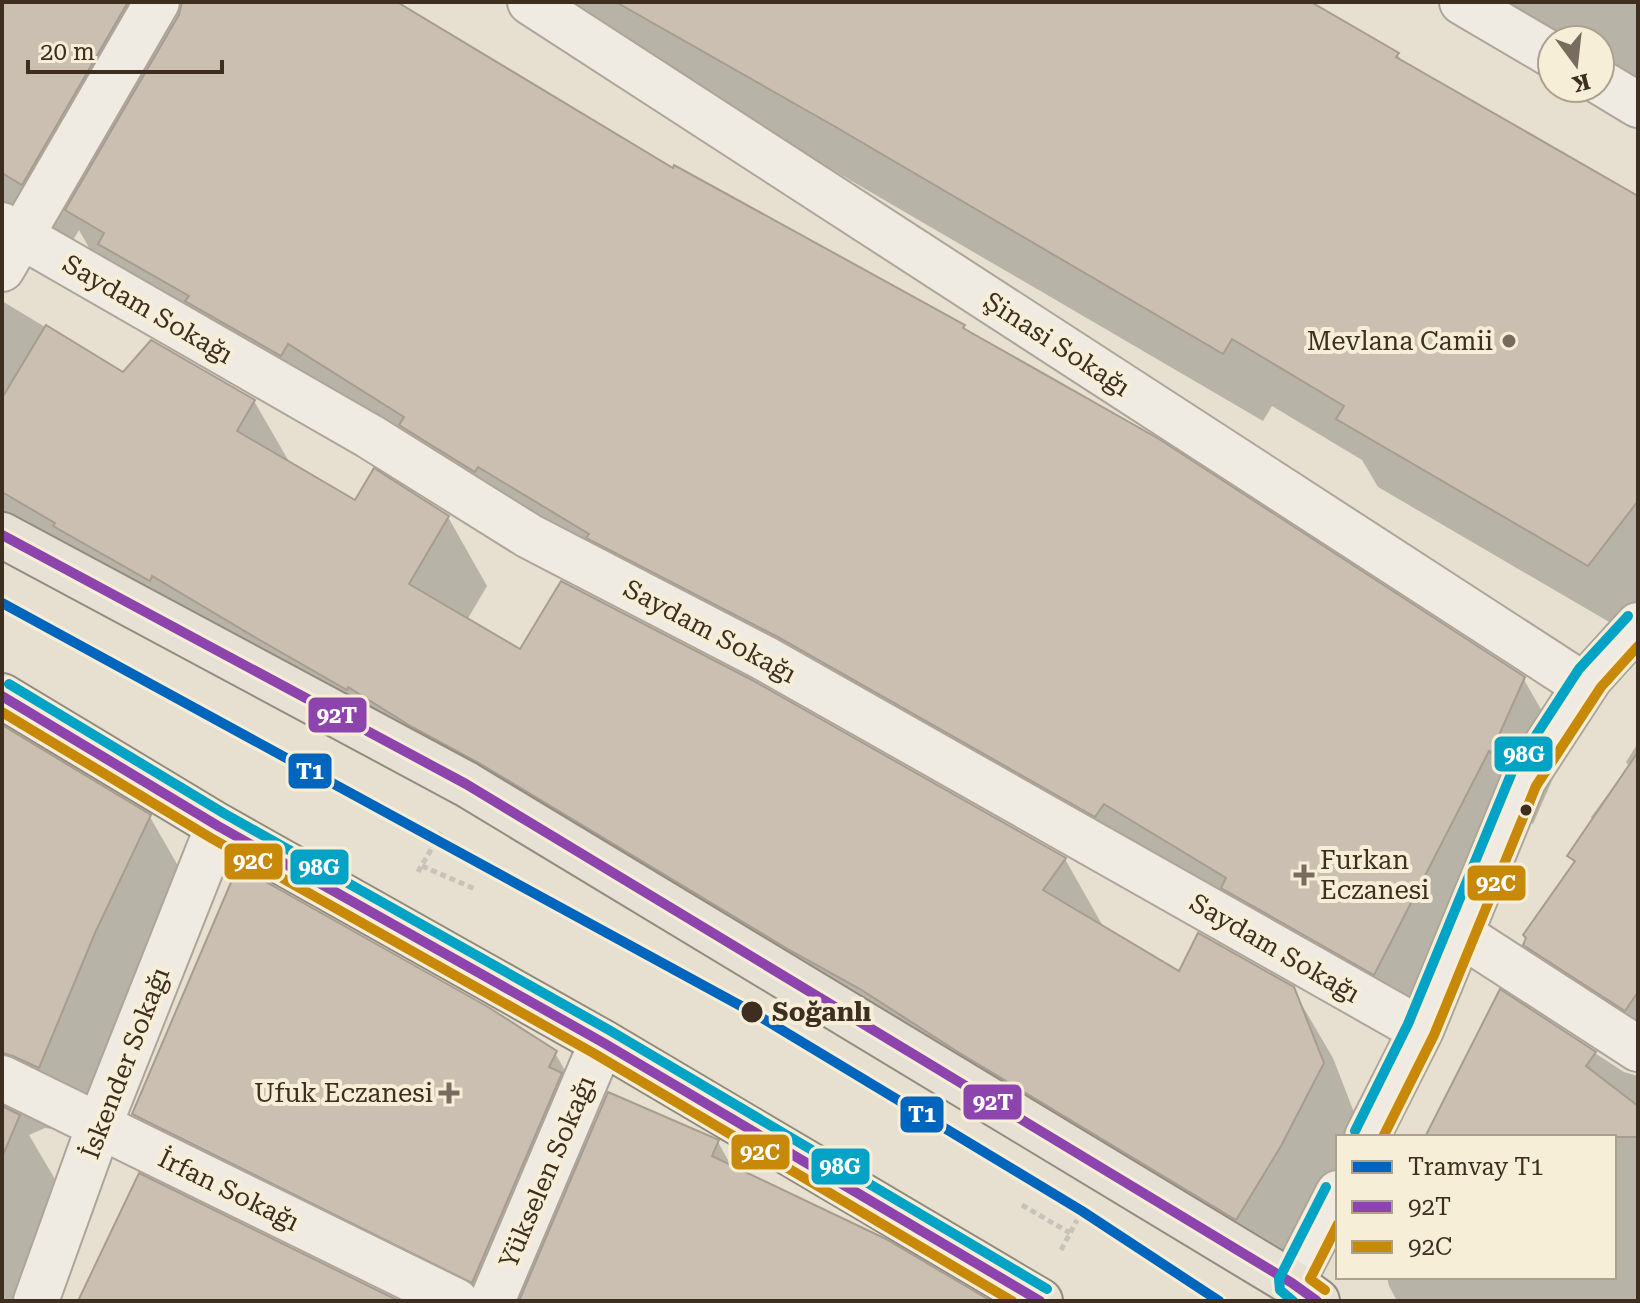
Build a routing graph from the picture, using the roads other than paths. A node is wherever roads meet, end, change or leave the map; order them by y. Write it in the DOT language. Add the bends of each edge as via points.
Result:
graph roads {
  1 [pos="157,2"];
  2 [pos="530,2"];
  3 [pos="1462,2"];
  4 [pos="1536,46"];
  5 [pos="1616,92"];
  6 [pos="1638,105"];
  7 [pos="9,243"];
  8 [pos="2,535"];
  9 [pos="1638,625"];
  10 [pos="1585,686"];
  11 [pos="2,696"];
  12 [pos="218,826"];
  13 [pos="1462,935"];
  14 [pos="1421,1030"];
  15 [pos="602,1042"];
  16 [pos="1638,1049"];
  17 [pos="2,1078"];
  18 [pos="99,1126"];
  19 [pos="1368,1135"];
  20 [pos="1336,1199"];
  21 [pos="1304,1292"];
  22 [pos="1036,1298"];
  23 [pos="36,1301"];
  24 [pos="456,1301"];
  25 [pos="492,1301"];
  1 -- 7 [label="street"];
  2 -- 10 [label="street, Şinasi Sokağı"];
  3 -- 4 [label="street"];
  5 -- 6 [label="street"];
  7 -- 14 [label="street, Saydam Sokağı" via="369,436 529,536 764,658"];
  8 -- 21 [label="main road" via="466,784"];
  9 -- 10 [label="street"];
  10 -- 13 [label="street" via="1524,779"];
  11 -- 12 [label="main road"];
  12 -- 15 [label="main road"];
  12 -- 18 [label="street, İskender Sokağı"];
  13 -- 14 [label="street"];
  13 -- 16 [label="street"];
  14 -- 19 [label="street"];
  15 -- 22 [label="main road"];
  15 -- 25 [label="street, Yükselen Sokağı"];
  17 -- 18 [label="street, İrfan Sokağı"];
  18 -- 23 [label="street, İskender Sokağı"];
  18 -- 24 [label="street, İrfan Sokağı"];
  20 -- 21 [label="street"];
}
